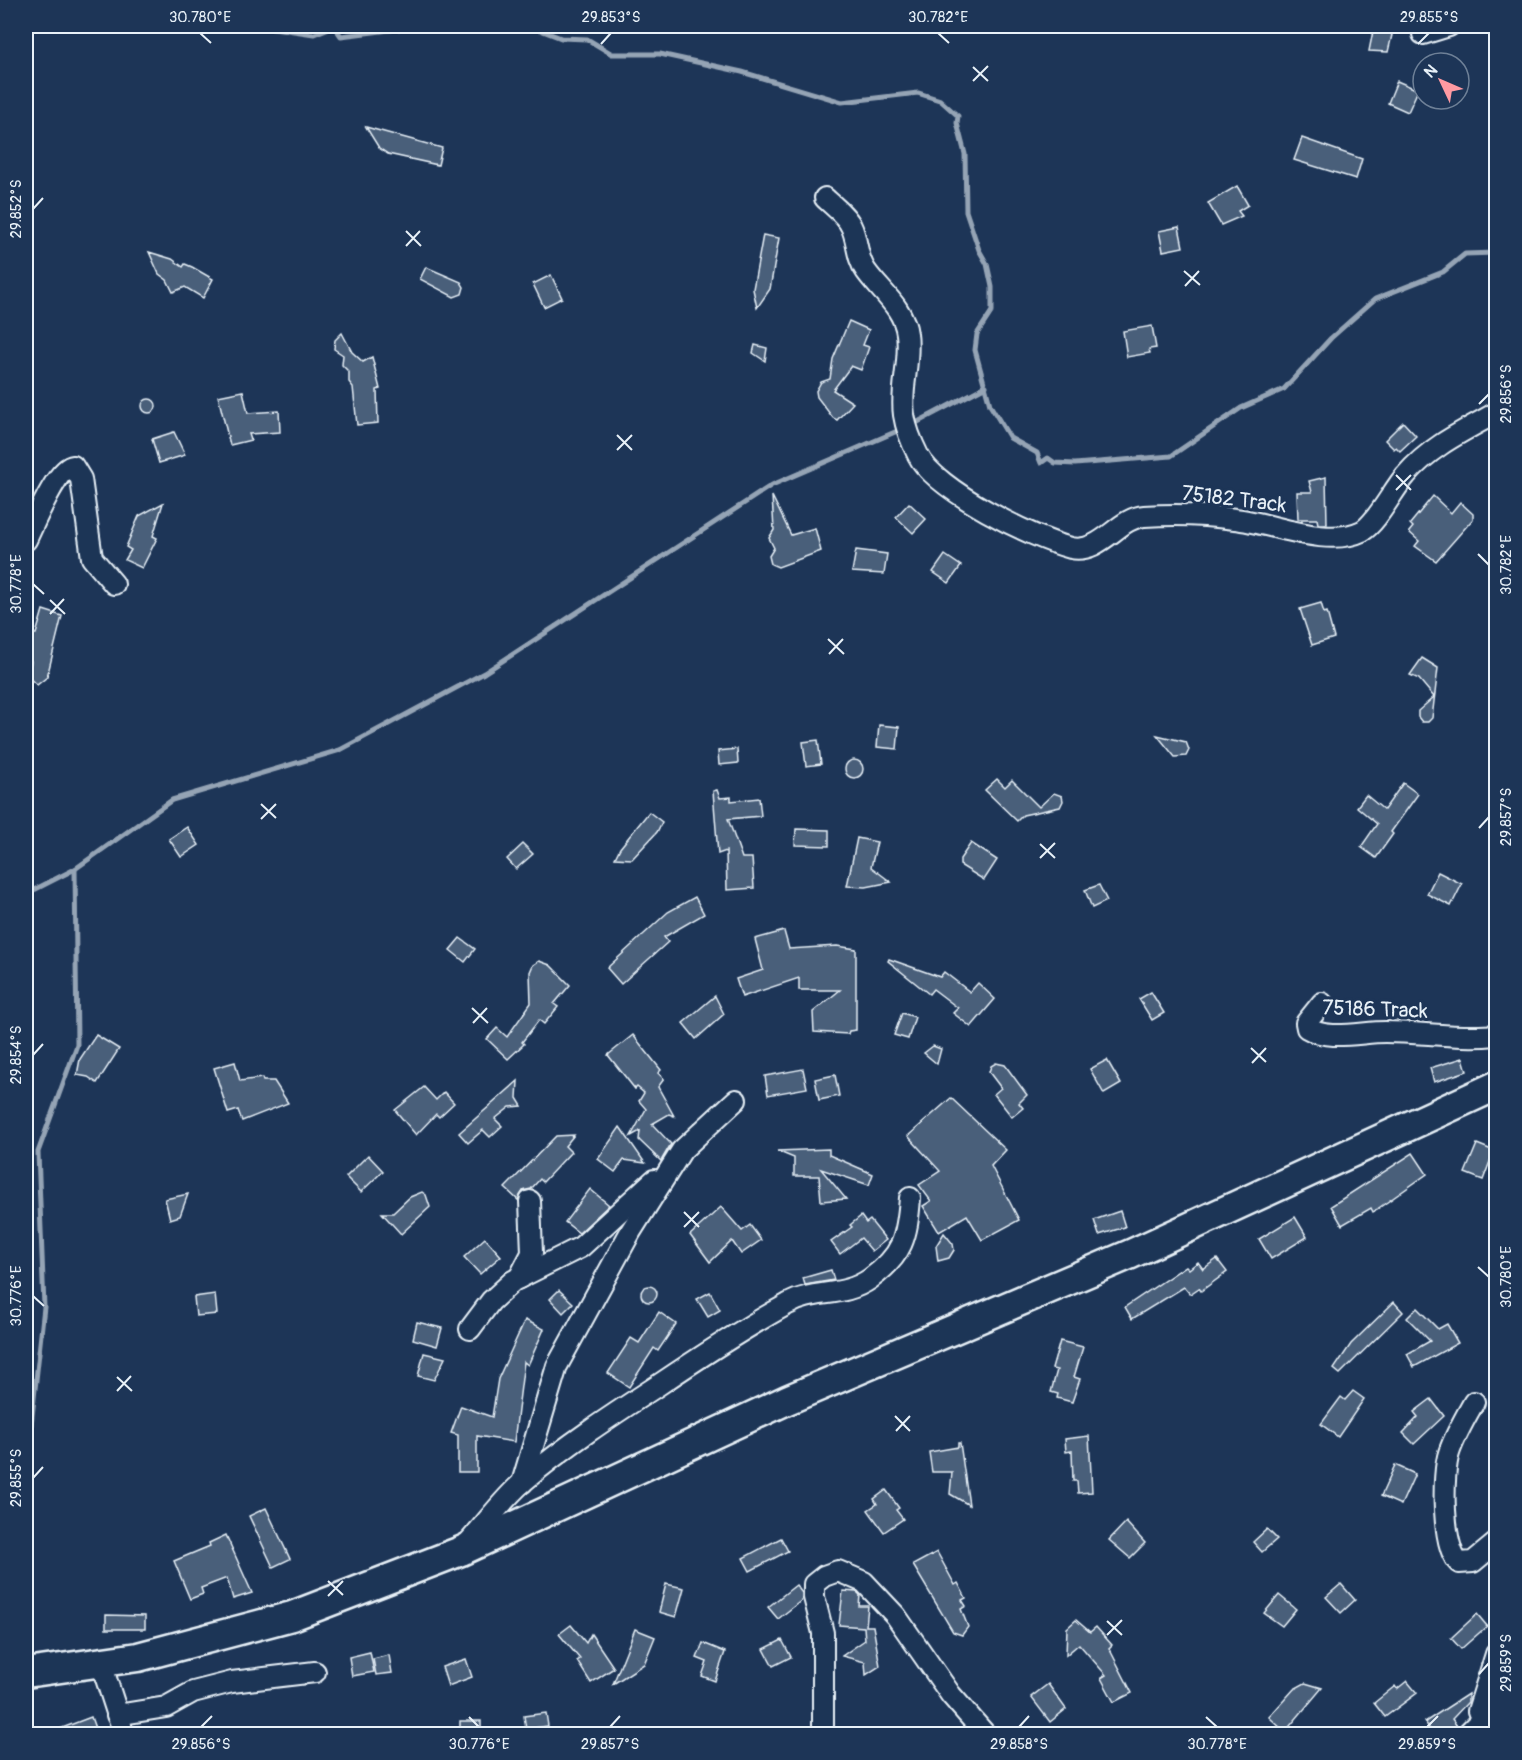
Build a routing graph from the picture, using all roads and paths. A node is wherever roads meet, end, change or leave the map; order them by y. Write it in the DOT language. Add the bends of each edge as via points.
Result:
graph roads {
  1 [pos="1449,26"];
  2 [pos="1423,34"];
  3 [pos="825,198"];
  4 [pos="1497,413"];
  5 [pos="26,540"];
  6 [pos="114,584"];
  7 [pos="1322,1003"];
  8 [pos="1497,1035"];
  9 [pos="1497,1086"];
  10 [pos="736,1100"];
  11 [pos="666,1171"];
  12 [pos="910,1198"];
  13 [pos="530,1201"];
  14 [pos="519,1278"];
  15 [pos="470,1329"];
  16 [pos="1474,1402"];
  17 [pos="522,1483"];
  18 [pos="1497,1543"];
  19 [pos="461,1551"];
  20 [pos="1497,1654"];
  21 [pos="100,1663"];
  22 [pos="26,1672"];
  23 [pos="315,1672"];
  24 [pos="1490,1719"];
  25 [pos="119,1725"];
  26 [pos="823,1734"];
  27 [pos="985,1734"];
  28 [pos="1467,1734"];
  1 -- 2 [label="street"];
  3 -- 4 [label="street, 75182 Track" via="851,224 864,269 898,310 907,330 910,356 904,416 920,459 951,488 990,514 1074,549 1092,545 1131,520 1147,516 1238,519 1322,536 1344,536 1364,530 1422,459 1439,445"];
  5 -- 6 [label="street" via="56,480 64,469 73,466 81,479 92,558"];
  7 -- 8 [label="street, 75186 Track" via="1306,1023 1314,1032 1471,1038"];
  9 -- 19 [label="street" via="1131,1254 787,1400"];
  10 -- 11 [label="street" via="691,1140"];
  11 -- 14 [label="street" via="581,1247"];
  11 -- 17 [label="street" via="557,1366"];
  12 -- 17 [label="street" via="904,1242 896,1257 869,1280 847,1292 791,1302 702,1354 588,1431"];
  13 -- 14 [label="street" via="532,1253"];
  14 -- 15 [label="street" via="490,1302"];
  16 -- 18 [label="street" via="1448,1455 1446,1520 1452,1553 1459,1563 1473,1562"];
  17 -- 19 [label="street"];
  19 -- 21 [label="street" via="292,1616 138,1657"];
  20 -- 24 [label="street" via="1478,1711"];
  21 -- 22 [label="street"];
  21 -- 25 [label="street"];
  23 -- 25 [label="street" via="232,1682 193,1692"];
  24 -- 28 [label="street"];
  26 -- 27 [label="street" via="823,1633 813,1597 814,1584 837,1571 864,1582 896,1616 951,1695"];
}
